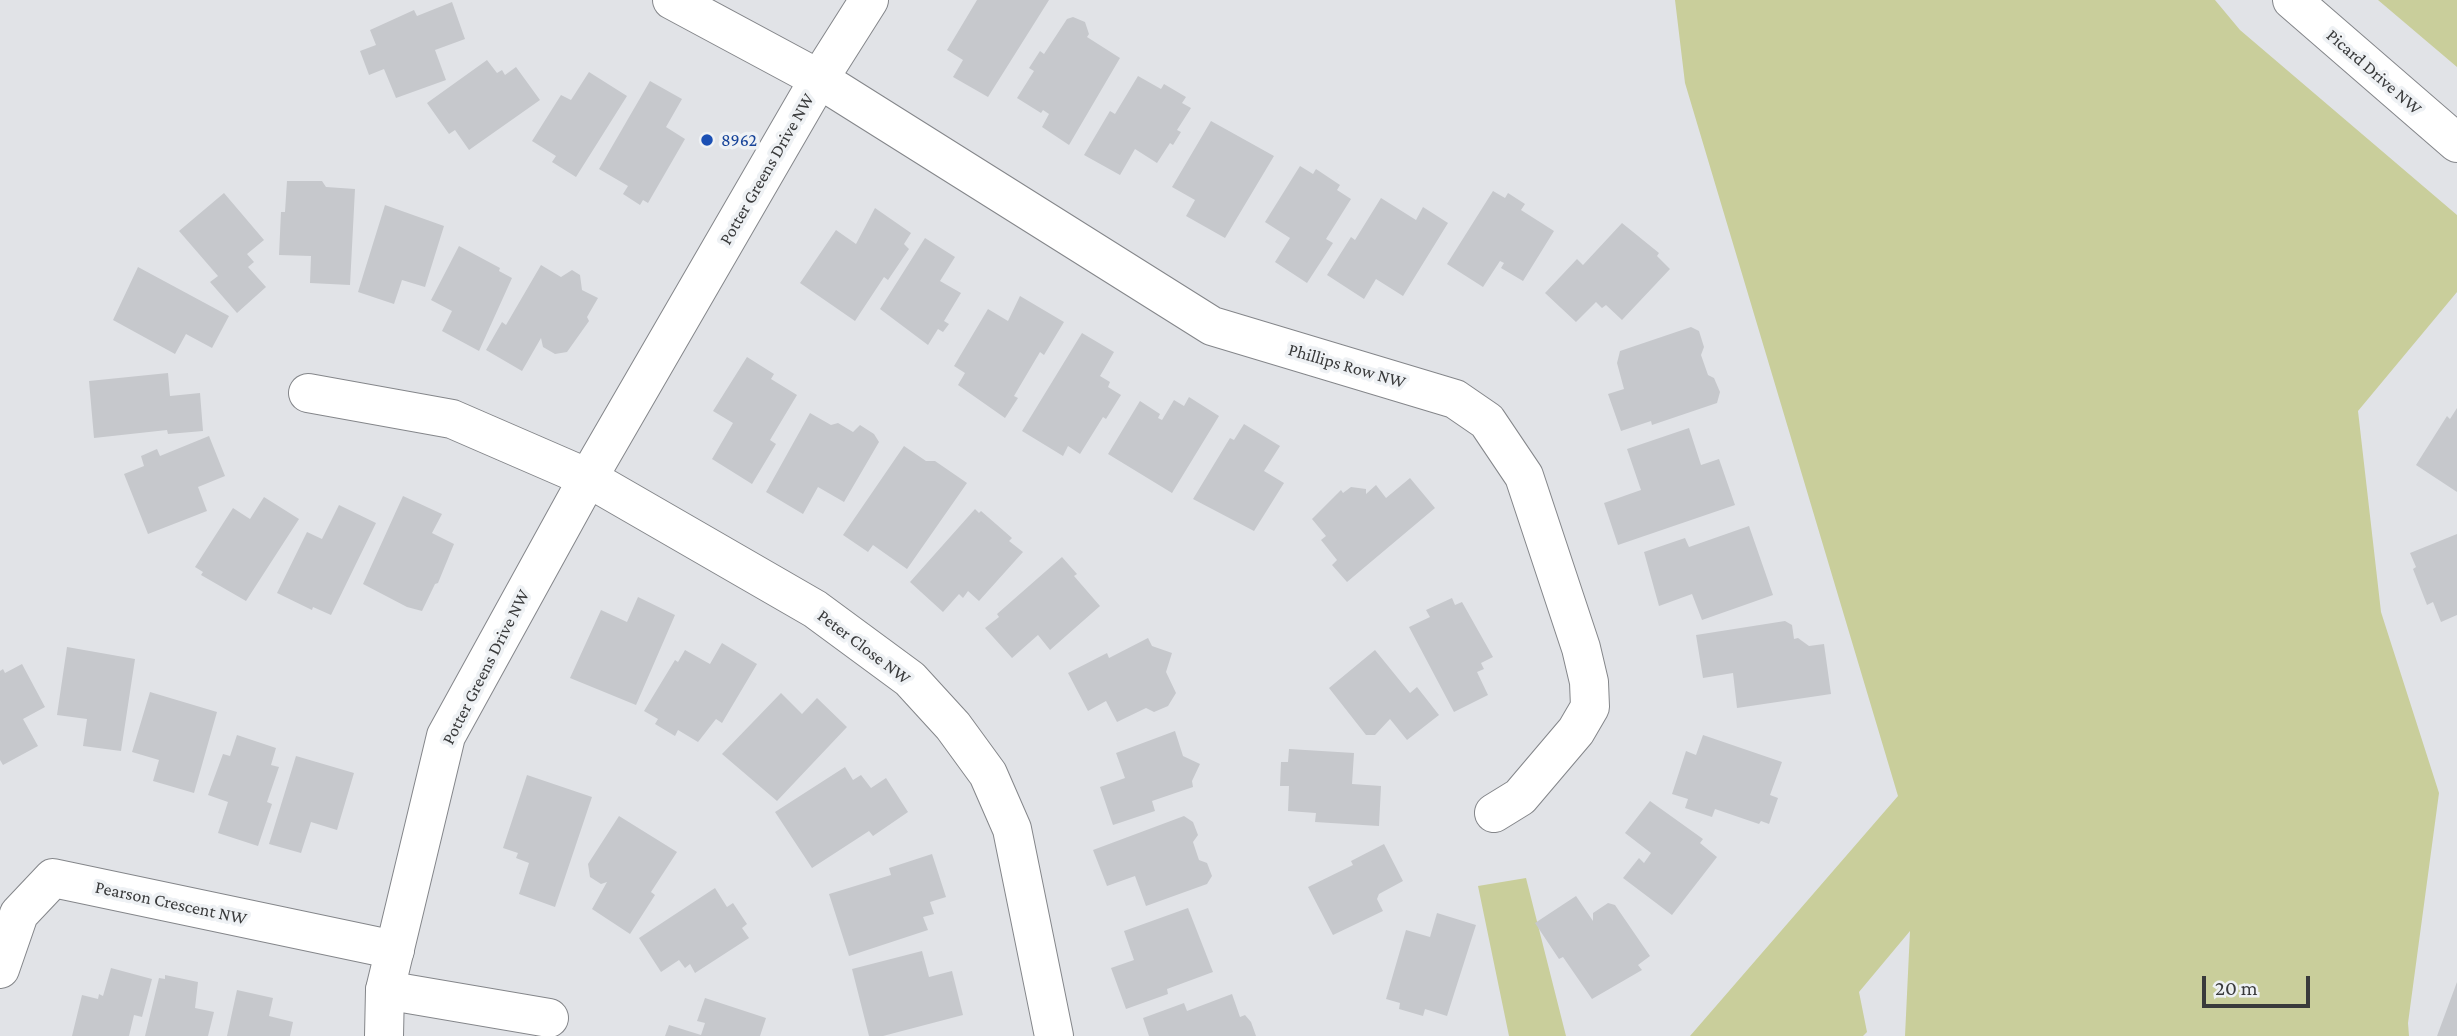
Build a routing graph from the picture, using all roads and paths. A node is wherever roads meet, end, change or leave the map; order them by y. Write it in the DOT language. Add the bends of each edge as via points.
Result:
graph roads {
  1 [pos="673,0"];
  2 [pos="869,0"];
  3 [pos="2292,0"];
  4 [pos="819,79"];
  5 [pos="2457,143"];
  6 [pos="307,393"];
  7 [pos="588,478"];
  8 [pos="1494,813"];
  9 [pos="395,950"];
  10 [pos="0,969"];
  11 [pos="386,990"];
  12 [pos="550,1018"];
  13 [pos="384,1036"];
  14 [pos="1054,1036"];
  1 -- 4 [label="street, Potter Greens Drive NW"];
  2 -- 4 [label="street, Potter Greens Drive NW"];
  3 -- 5 [label="street, Picard Drive NW"];
  4 -- 7 [label="street, Potter Greens Drive NW"];
  4 -- 8 [label="street, Phillips Row NW" via="1212,326 1455,399 1486,421 1524,476 1581,648 1590,707 1576,731 1520,797"];
  6 -- 7 [label="street" via="452,419"];
  7 -- 9 [label="street, Potter Greens Drive NW" via="446,736"];
  7 -- 14 [label="street, Peter Close NW" via="815,609 910,679 953,726 988,774 1012,829"];
  9 -- 10 [label="street, Pearson Crescent NW" via="53,878 19,914"];
  9 -- 11 [label="street, Potter Greens Drive NW"];
  11 -- 12 [label="street"];
  11 -- 13 [label="street, Potter Greens Drive NW"];
}
